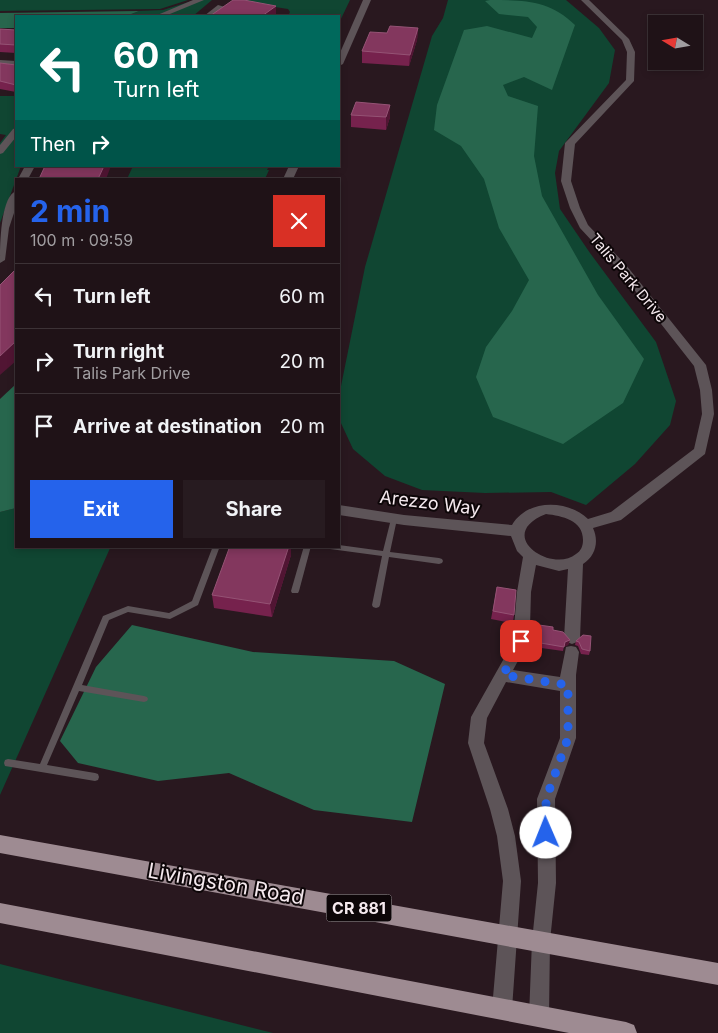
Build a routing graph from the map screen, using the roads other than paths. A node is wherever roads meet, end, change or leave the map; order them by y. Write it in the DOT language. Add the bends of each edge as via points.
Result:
graph roads {
  1 [pos="200,0"];
  2 [pos="377,0"];
  3 [pos="585,0"];
  4 [pos="367,1"];
  5 [pos="221,7"];
  6 [pos="163,15"];
  7 [pos="209,15"];
  8 [pos="0,62"];
  9 [pos="340,62"];
  10 [pos="15,63"];
  11 [pos="15,132"];
  12 [pos="0,151"];
  13 [pos="15,197"];
  14 [pos="0,260"];
  15 [pos="340,510"];
  16 [pos="394,519"];
  17 [pos="585,526"];
  18 [pos="517,531"];
  19 [pos="340,547"];
  20 [pos="216,548"];
  21 [pos="307,548"];
  22 [pos="386,554"];
  23 [pos="530,556"];
  24 [pos="576,561"];
  25 [pos="439,562"];
  26 [pos="295,591"];
  27 [pos="376,605"];
  28 [pos="503,675"];
  29 [pos="568,685"];
  30 [pos="76,687"];
  31 [pos="144,699"];
  32 [pos="8,763"];
  33 [pos="42,768"];
  34 [pos="95,777"];
  35 [pos="0,844"];
  36 [pos="0,913"];
  37 [pos="508,936"];
  38 [pos="541,942"];
  39 [pos="718,974"];
  40 [pos="502,1009"];
  41 [pos="539,1016"];
  42 [pos="626,1033"];
  1 -- 6 [label="street"];
  2 -- 4 [label="street"];
  3 -- 17 [label="street, Talis Park Drive" via="625,39 631,52 630,81 570,143 566,181 584,226 622,267 700,365 708,414 700,450 616,516"];
  4 -- 9 [label="street"];
  5 -- 7 [label="street"];
  8 -- 10 [label="street"];
  11 -- 12 [label="street"];
  13 -- 14 [label="street" via="4,228"];
  15 -- 16 [label="street, Arezzo Way"];
  16 -- 18 [label="street, Arezzo Way"];
  16 -- 22 [label="lane"];
  17 -- 18 [label="street" via="568,513 545,510 526,516"];
  17 -- 24 [label="street" via="591,541 589,549"];
  18 -- 23 [label="street" via="522,549"];
  19 -- 22 [label="lane"];
  20 -- 30 [label="lane" via="195,603 170,616 128,609 106,618"];
  21 -- 26 [label="lane"];
  22 -- 25 [label="lane"];
  22 -- 27 [label="lane"];
  23 -- 24 [label="street" via="553,565"];
  23 -- 28 [label="street" via="522,634"];
  24 -- 29 [label="street"];
  28 -- 29 [label="street"];
  28 -- 37 [label="street" via="479,717 476,743 506,836 512,881"];
  29 -- 38 [label="street" via="568,738 546,799 547,883"];
  30 -- 31 [label="lane"];
  30 -- 33 [label="lane"];
  32 -- 33 [label="lane"];
  33 -- 34 [label="lane"];
  35 -- 37 [label="main road, Livingston Road / CR 881"];
  36 -- 40 [label="main road"];
  37 -- 38 [label="main road, Livingston Road / CR 881"];
  37 -- 40 [label="street"];
  38 -- 39 [label="main road, Livingston Road / CR 881"];
  38 -- 41 [label="street"];
  40 -- 41 [label="main road"];
  41 -- 42 [label="main road"];
}
